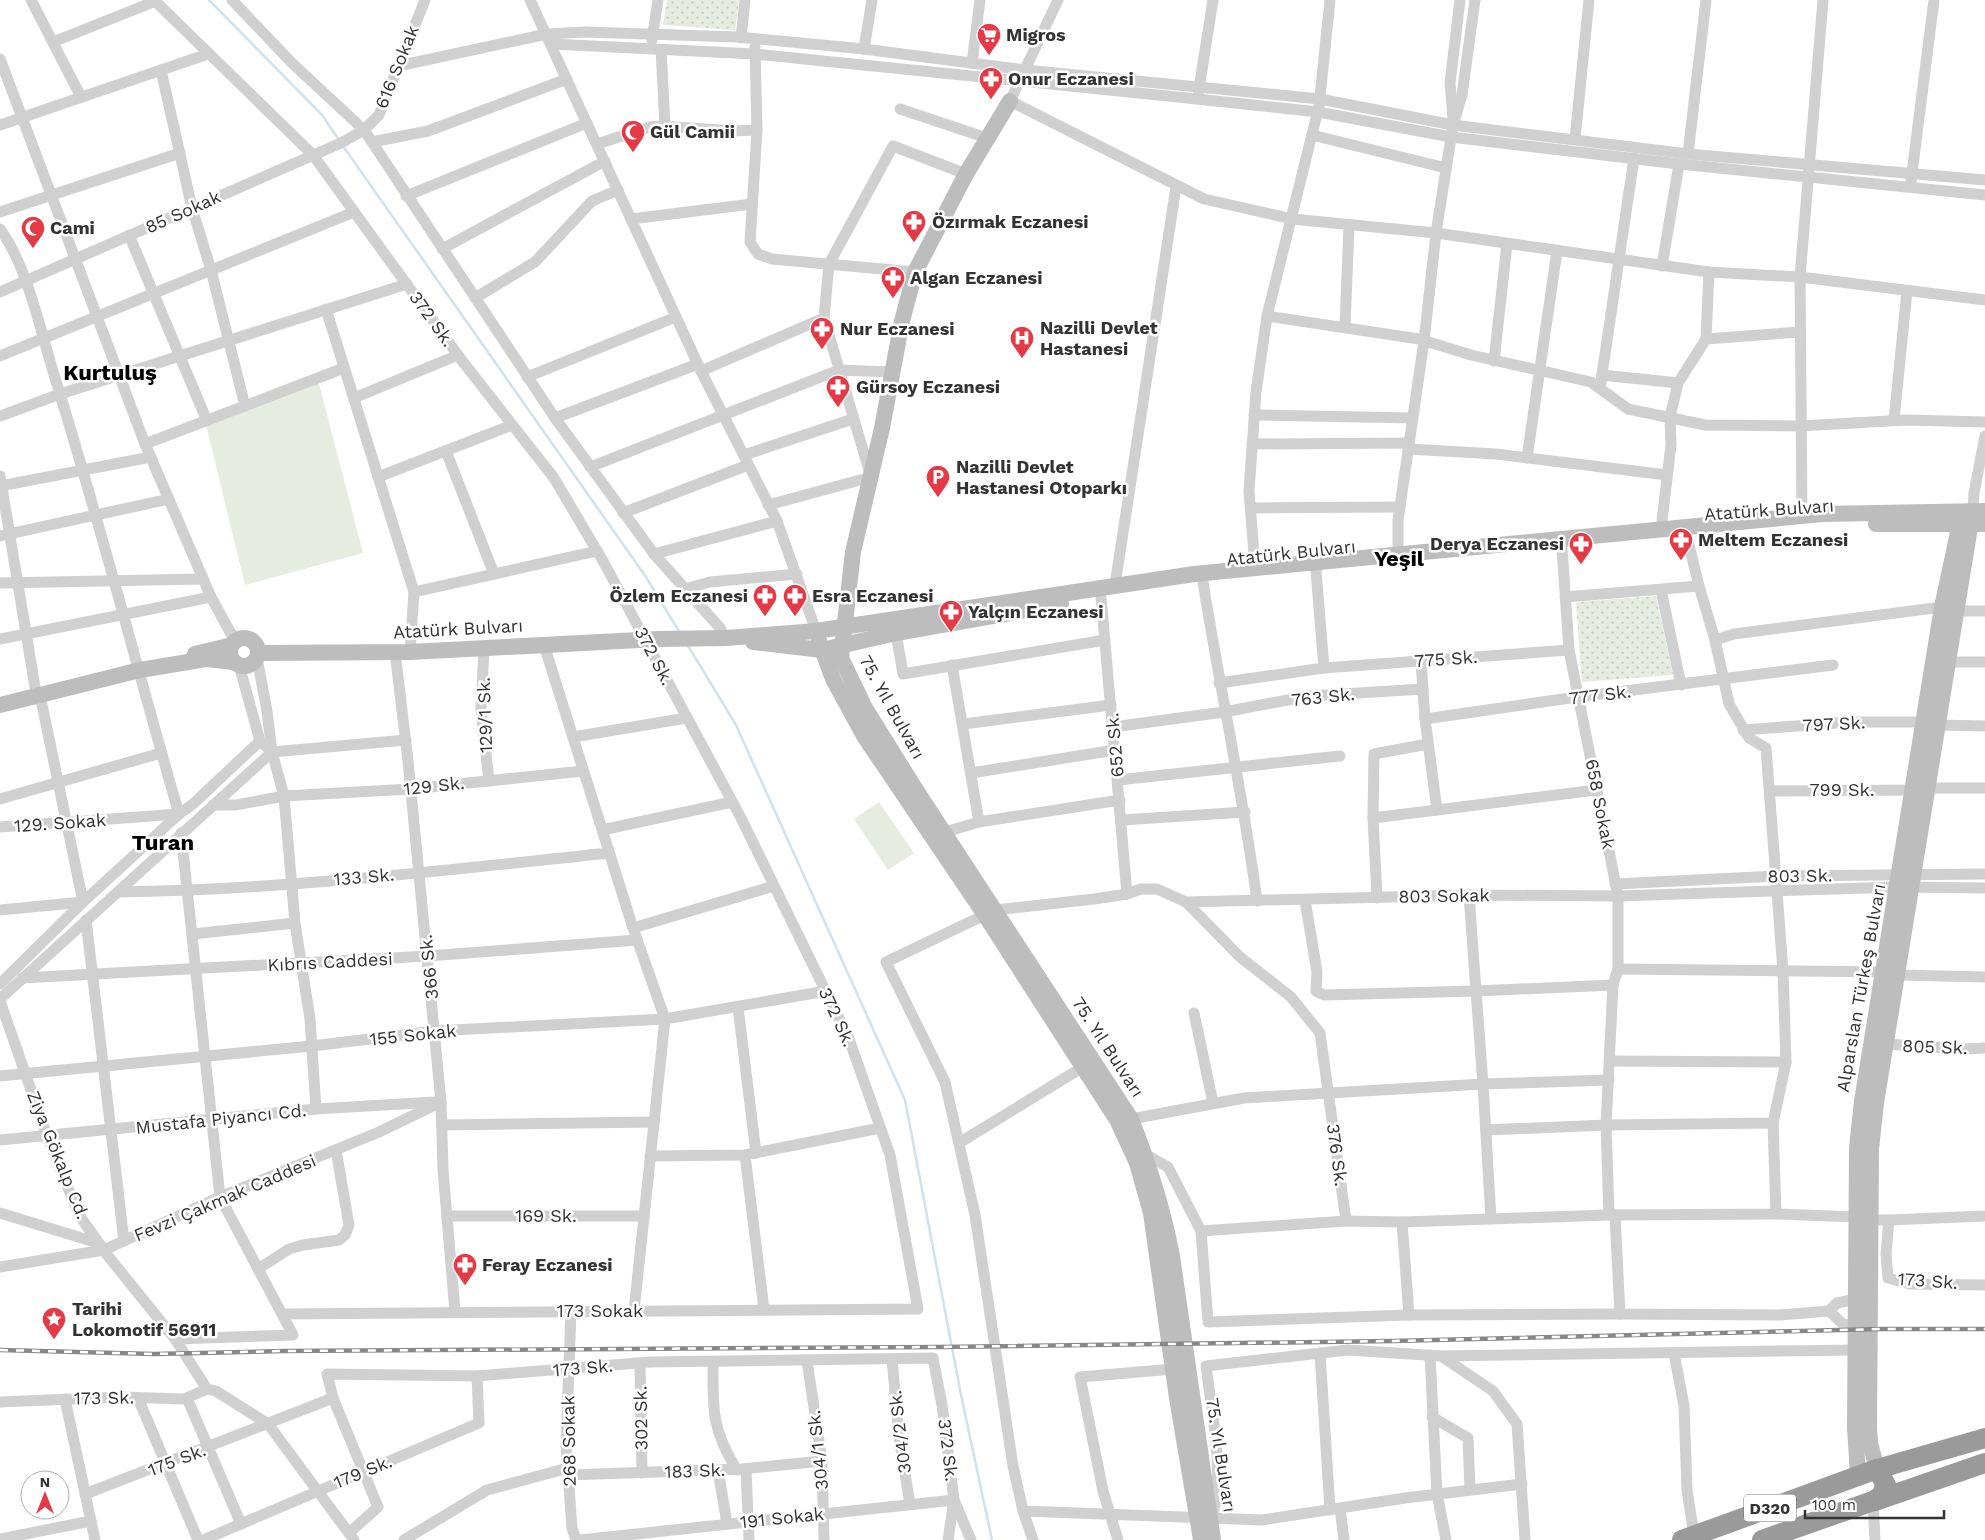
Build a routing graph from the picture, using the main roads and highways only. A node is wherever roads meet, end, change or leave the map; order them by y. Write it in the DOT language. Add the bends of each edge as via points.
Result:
graph roads {
  1 [pos="1010,101"];
  2 [pos="1973,518"];
  3 [pos="1823,519"];
  4 [pos="1767,524"];
  5 [pos="1950,609"];
  6 [pos="843,628"];
  7 [pos="816,631"];
  8 [pos="722,638"];
  9 [pos="233,643"];
  10 [pos="842,646"];
  11 [pos="822,650"];
  12 [pos="257,656"];
  13 [pos="236,664"];
  14 [pos="139,669"];
  15 [pos="38,694"];
  16 [pos="0,701"];
  17 [pos="0,705"];
  18 [pos="1931,724"];
  19 [pos="990,913"];
  20 [pos="1891,974"];
  21 [pos="1863,1218"];
  22 [pos="1985,1438"];
  23 [pos="1985,1462"];
  24 [pos="1877,1469"];
  25 [pos="1858,1476"];
  26 [pos="1873,1501"];
  27 [pos="1206,1519"];
  28 [pos="1688,1538"];
  29 [pos="1201,1540"];
  30 [pos="1213,1540"];
  31 [pos="1762,1540"];
  1 -- 6 [label="main road, 75. Yıl Bulvarı" via="966,174 915,272 853,552"];
  2 -- 3 [label="main road, Atatürk Bulvarı"];
  2 -- 5 [label="main road, Alparslan Türkeş Bulvarı"];
  3 -- 4 [label="main road, Atatürk Bulvarı"];
  3 -- 4 [label="main road, Atatürk Bulvarı" via="1802,516"];
  4 -- 6 [label="main road, Atatürk Bulvarı" via="1660,529 1255,567 1115,585"];
  4 -- 10 [label="main road, Atatürk Bulvarı" via="1687,536 1203,582 896,633"];
  5 -- 18 [label="main road, Alparslan Türkeş Bulvarı"];
  5 -- 18 [label="main road, Alparslan Türkeş Bulvarı" via="1948,662"];
  6 -- 7 [label="main road, Atatürk Bulvarı"];
  6 -- 10 [label="main road, 75. Yıl Bulvarı"];
  7 -- 8 [label="main road, Atatürk Bulvarı"];
  7 -- 11 [label="main road, 75. Yıl Bulvarı"];
  8 -- 11 [label="main road, Atatürk Bulvarı"];
  8 -- 12 [label="main road, Atatürk Bulvarı"];
  9 -- 12 [label="main road" via="249,639 255,644"];
  9 -- 13 [label="main road" via="230,654"];
  9 -- 14 [label="main road"];
  10 -- 11 [label="main road, Atatürk Bulvarı"];
  10 -- 19 [label="main road, 75. Yıl Bulvarı" via="843,664 865,708 945,832"];
  11 -- 19 [label="main road, 75. Yıl Bulvarı" via="832,678 864,736"];
  12 -- 13 [label="main road" via="248,666"];
  13 -- 14 [label="main road" via="206,659"];
  14 -- 15 [label="main road"];
  15 -- 16 [label="main road"];
  15 -- 17 [label="main road"];
  18 -- 20 [label="main road, Alparslan Türkeş Bulvarı"];
  19 -- 27 [label="main road, 75. Yıl Bulvarı" via="1116,1120 1137,1163 1151,1213 1174,1369"];
  19 -- 27 [label="main road, 75. Yıl Bulvarı" via="1131,1119 1145,1154 1164,1210 1172,1256"];
  20 -- 21 [label="main road, Alparslan Türkeş Bulvarı" via="1886,1044"];
  20 -- 21 [label="main road, Alparslan Türkeş Bulvarı" via="1861,1111 1857,1148"];
  21 -- 24 [label="main road, Alparslan Türkeş Bulvarı" via="1869,1427"];
  21 -- 25 [label="main road, Alparslan Türkeş Bulvarı" via="1855,1350"];
  22 -- 24 [label="highway, D320"];
  23 -- 26 [label="highway, D320"];
  24 -- 25 [label="highway, D320"];
  24 -- 26 [label="highway" via="1886,1485 1881,1496"];
  25 -- 26 [label="highway" via="1859,1493 1864,1499"];
  25 -- 28 [label="highway, D320"];
  26 -- 31 [label="highway, D320"];
  27 -- 29 [label="main road, 75. Yıl Bulvarı"];
  27 -- 30 [label="main road, 75. Yıl Bulvarı"];
}
